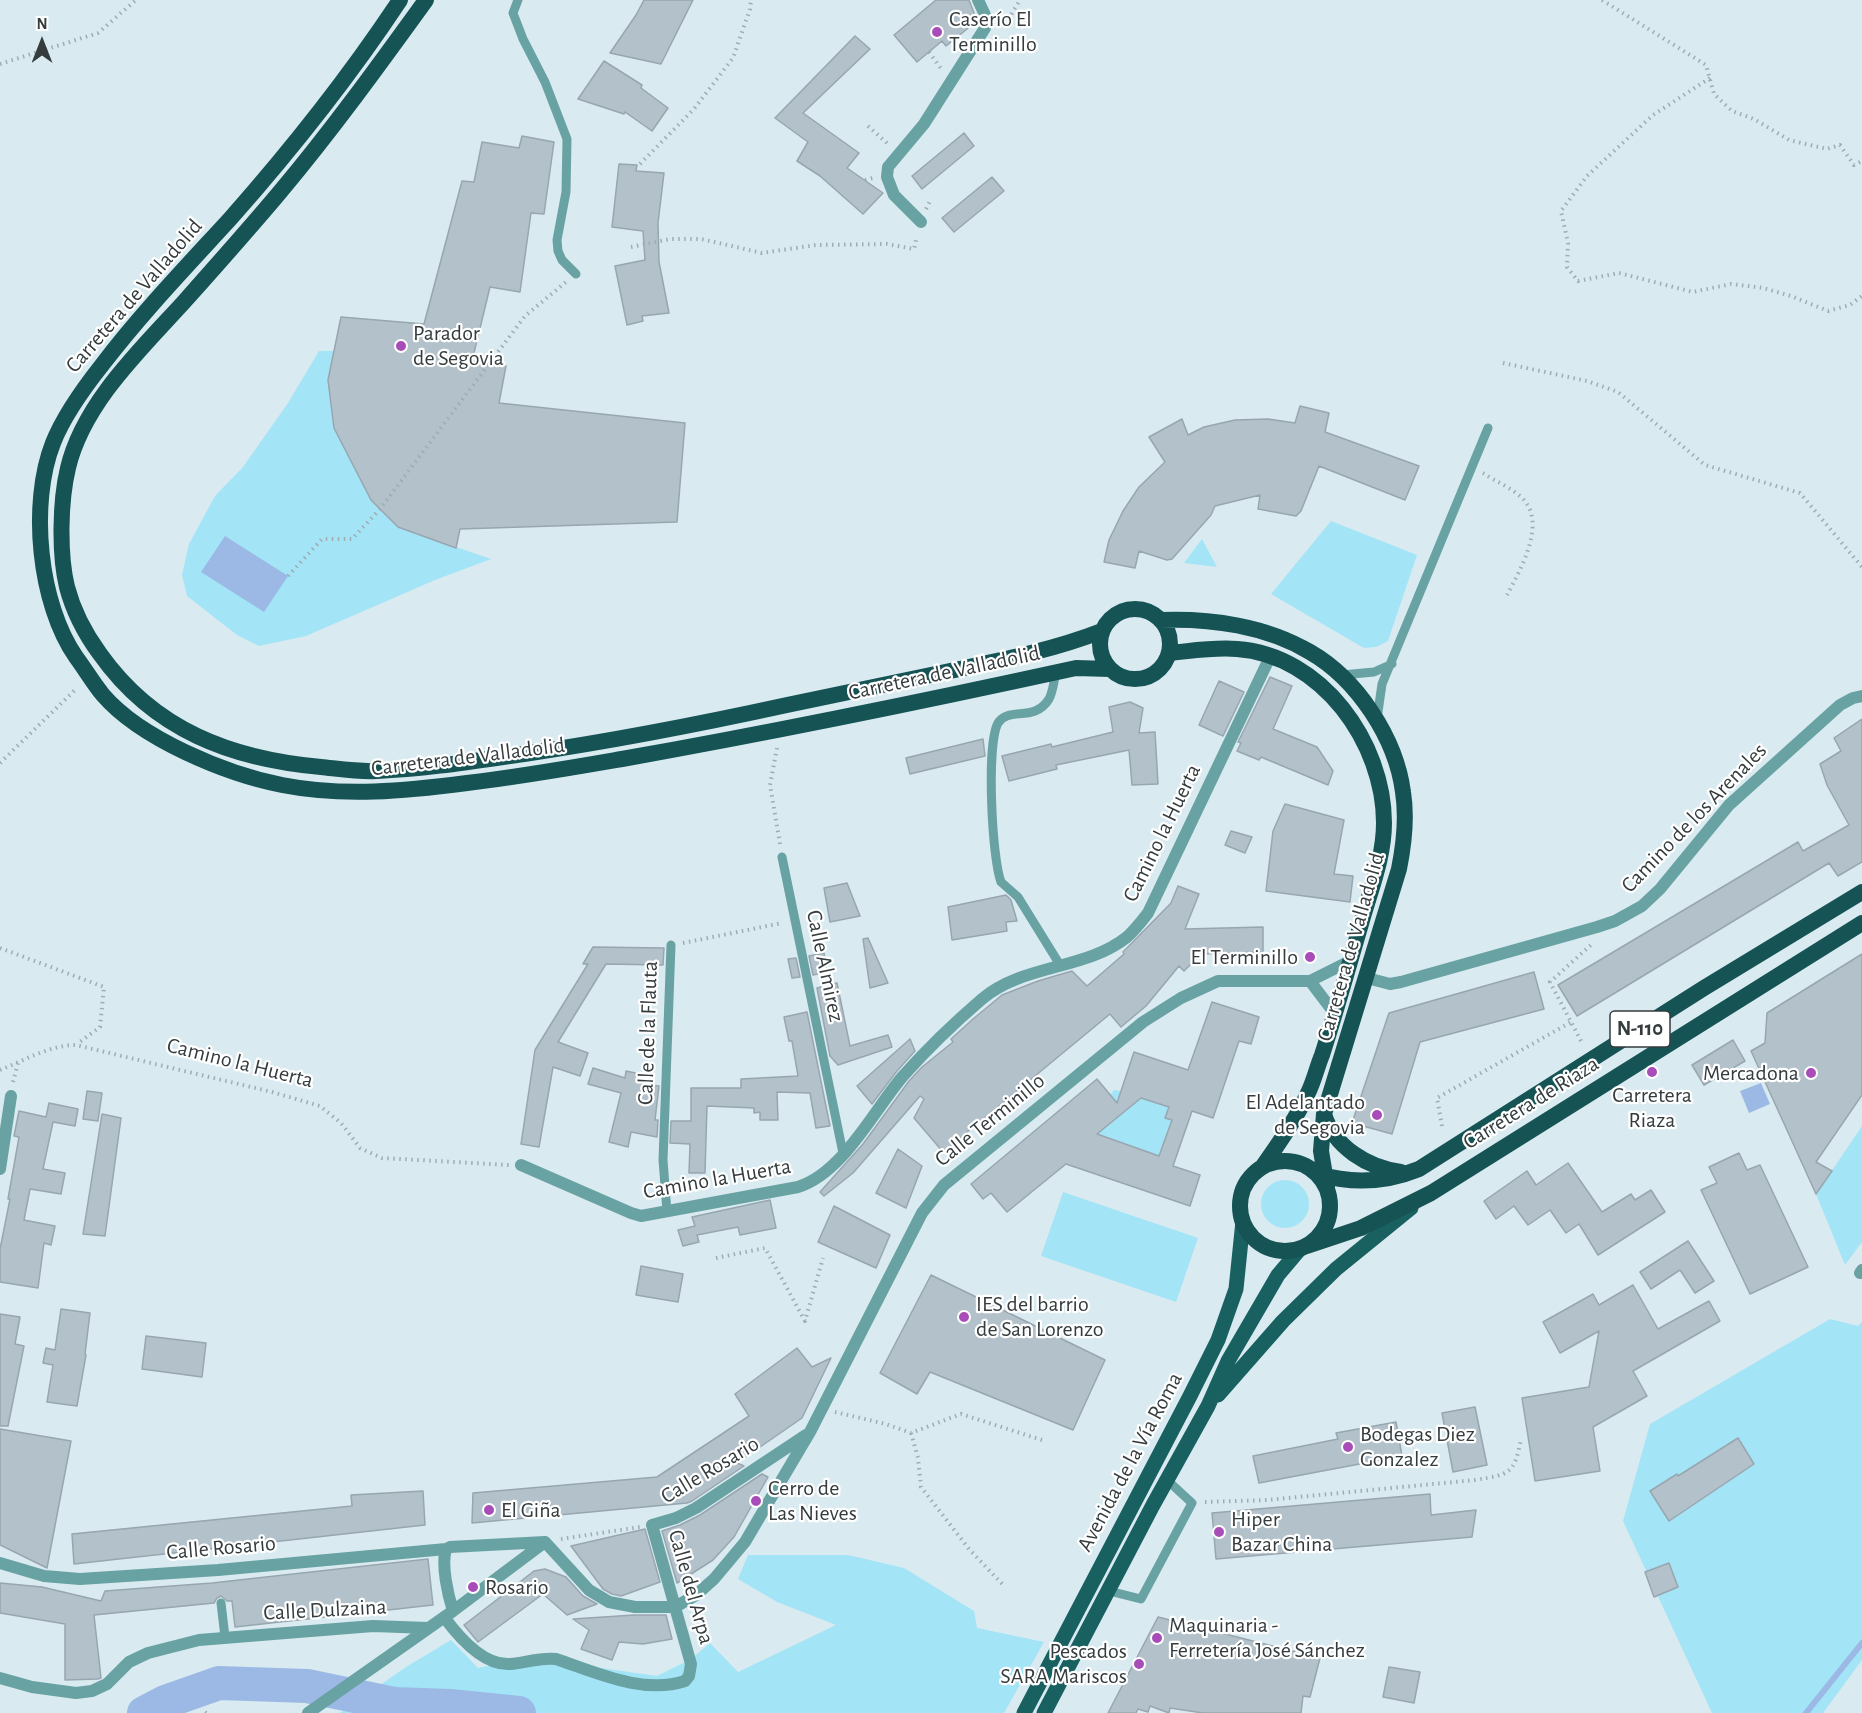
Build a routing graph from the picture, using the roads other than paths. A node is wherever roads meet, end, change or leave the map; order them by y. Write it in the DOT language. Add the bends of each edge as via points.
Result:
graph roads {
  1 [pos="400,0"];
  2 [pos="426,0"];
  3 [pos="518,0"];
  4 [pos="978,0"];
  5 [pos="921,222"];
  6 [pos="576,274"];
  7 [pos="1488,428"];
  8 [pos="1160,620"];
  9 [pos="1102,631"];
  10 [pos="1169,653"];
  11 [pos="1270,657"];
  12 [pos="1392,664"];
  13 [pos="1110,669"];
  14 [pos="1056,672"];
  15 [pos="1342,675"];
  16 [pos="1862,696"];
  17 [pos="1377,719"];
  18 [pos="782,857"];
  19 [pos="1862,891"];
  20 [pos="1862,923"];
  21 [pos="671,945"];
  22 [pos="1350,961"];
  23 [pos="1060,965"];
  24 [pos="1367,978"];
  25 [pos="1310,981"];
  26 [pos="1335,1014"];
  27 [pos="11,1096"];
  28 [pos="1324,1114"];
  29 [pos="843,1153"];
  30 [pos="521,1165"];
  31 [pos="1263,1166"];
  32 [pos="0,1169"];
  33 [pos="1419,1169"];
  34 [pos="1323,1179"];
  35 [pos="1431,1192"];
  36 [pos="667,1212"];
  37 [pos="1243,1221"];
  38 [pos="1304,1247"];
  39 [pos="1208,1406"];
  40 [pos="810,1432"];
  41 [pos="1167,1480"];
  42 [pos="652,1525"];
  43 [pos="546,1542"];
  44 [pos="446,1549"];
  45 [pos="0,1563"];
  46 [pos="1109,1591"];
  47 [pos="221,1603"];
  48 [pos="675,1607"];
  49 [pos="449,1614"];
  50 [pos="428,1628"];
  51 [pos="225,1637"];
  52 [pos="0,1678"];
  53 [pos="309,1712"];
  54 [pos="1024,1713"];
  55 [pos="1044,1713"];
  1 -- 14 [label="highway, Carretera de Valladolid" via="268,177 123,337 78,396 52,444 42,488 44,578 69,646 104,696 138,726 243,776 286,786 366,792 417,790 536,774 747,737"];
  2 -- 9 [label="highway, Carretera de Valladolid" via="322,141 122,370 82,427 68,465 64,490 61,535 67,587 93,645 114,674 149,708 184,731 220,747 280,764 372,772 519,755 691,725 1008,659 1066,645"];
  3 -- 6 [label="lane" via="513,13 567,139 566,192 556,240 562,260"];
  4 -- 5 [label="street" via="985,15 985,27 924,124 888,167 887,177 894,195"];
  7 -- 12 [label="lane"];
  8 -- 9 [label="highway" via="1140,609 1128,610 1108,621"];
  8 -- 10 [label="highway" via="1170,641"];
  8 -- 15 [label="highway, Carretera de Valladolid" via="1227,624 1276,636 1310,652"];
  9 -- 13 [label="highway" via="1100,651"];
  10 -- 11 [label="highway, Carretera de Valladolid" via="1236,648"];
  10 -- 13 [label="highway" via="1158,671 1138,679"];
  11 -- 22 [label="highway, Carretera de Valladolid" via="1306,674 1346,711 1360,733 1378,780 1383,841"];
  11 -- 23 [label="street, Camino la Huerta" via="1148,913 1126,938 1095,954"];
  12 -- 15 [label="lane" via="1374,672"];
  12 -- 17 [label="lane" via="1380,693"];
  13 -- 14 [label="highway, Carretera de Valladolid"];
  14 -- 23 [label="lane" via="1050,698 1043,705 1031,713 1009,714 999,722 993,738 990,796 1001,882 1018,897"];
  15 -- 17 [label="highway, Carretera de Valladolid"];
  16 -- 24 [label="street, Camino de los Arenales" via="1840,705 1729,805 1642,906 1597,927 1395,983"];
  17 -- 24 [label="highway, Carretera de Valladolid" via="1403,791 1404,841"];
  18 -- 29 [label="lane, Calle Almirez"];
  19 -- 33 [label="highway, Carretera de Riaza / N-110"];
  20 -- 35 [label="highway, Carretera de Riaza / N-110"];
  21 -- 36 [label="lane, Calle de la Flauta" via="663,1160"];
  22 -- 25 [label="street, Calle Terminillo"];
  22 -- 26 [label="highway, Carretera de Valladolid"];
  23 -- 29 [label="street, Camino la Huerta" via="1008,982 984,998 934,1042"];
  24 -- 28 [label="highway, Carretera de Valladolid"];
  25 -- 26 [label="street"];
  25 -- 40 [label="street, Calle Terminillo" via="1218,981 1181,998 1143,1022 944,1185 922,1213"];
  26 -- 31 [label="highway, Carretera de Valladolid" via="1308,1093"];
  27 -- 32 [label="street"];
  28 -- 33 [label="highway" via="1345,1146 1368,1163 1401,1172"];
  28 -- 34 [label="highway, Carretera de Valladolid"];
  29 -- 36 [label="street, Camino la Huerta" via="827,1170 803,1185"];
  30 -- 36 [label="street, Camino la Huerta" via="631,1213 641,1216"];
  31 -- 34 [label="highway" via="1292,1161"];
  31 -- 37 [label="highway" via="1244,1187 1240,1200"];
  33 -- 34 [label="highway, Carretera de Riaza / N-110" via="1379,1180"];
  34 -- 38 [label="highway" via="1331,1202 1329,1217 1324,1231"];
  35 -- 38 [label="highway, Carretera de Riaza / N-110" via="1361,1228"];
  35 -- 39 [label="main road, Avenida de la Vía Roma / N-110" via="1336,1269 1282,1321"];
  37 -- 38 [label="highway" via="1254,1239 1266,1246 1279,1251"];
  37 -- 54 [label="main road, Avenida de la Vía Roma" via="1236,1289 1218,1340"];
  38 -- 39 [label="main road, Avenida de la Vía Roma" via="1278,1275 1228,1361"];
  39 -- 41 [label="main road, Avenida de la Vía Roma"];
  40 -- 42 [label="street, Calle Rosario" via="696,1508"];
  40 -- 48 [label="street, Calle Terminillo" via="745,1542 714,1579"];
  41 -- 46 [label="main road, Avenida de la Vía Roma"];
  41 -- 46 [label="lane" via="1192,1503 1141,1599"];
  42 -- 48 [label="street, Calle del Arpa"];
  43 -- 44 [label="street, Calle Rosario"];
  43 -- 48 [label="street" via="598,1597 623,1606"];
  43 -- 49 [label="street"];
  44 -- 45 [label="street, Calle Rosario" via="80,1579 44,1576"];
  44 -- 49 [label="street"];
  46 -- 55 [label="main road, Avenida de la Vía Roma"];
  47 -- 51 [label="lane"];
  48 -- 49 [label="street, Calle del Arpa" via="692,1669 685,1682 661,1685 633,1683 556,1659 507,1665 486,1658 468,1645"];
  49 -- 50 [label="street"];
  50 -- 51 [label="street, Calle Dulzaina" via="373,1626"];
  50 -- 53 [label="street"];
  51 -- 52 [label="street, Calle Dulzaina" via="148,1653 129,1662 107,1684 76,1693"];
}
